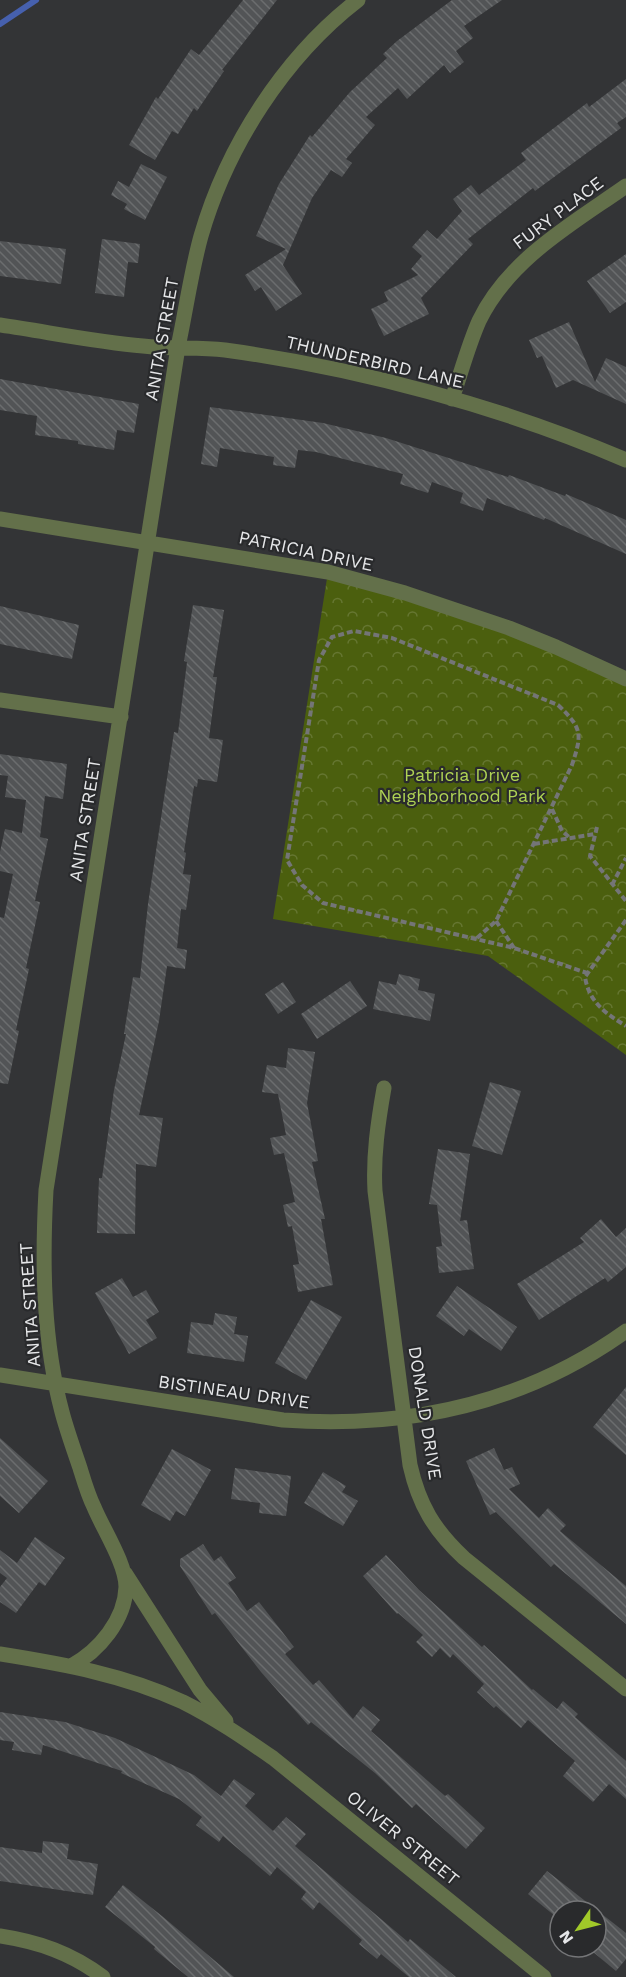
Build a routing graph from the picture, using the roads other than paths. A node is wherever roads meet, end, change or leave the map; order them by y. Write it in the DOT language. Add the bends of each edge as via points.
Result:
graph roads {
  1 [pos="358,0"];
  2 [pos="626,186"];
  3 [pos="0,325"];
  4 [pos="178,347"];
  5 [pos="452,399"];
  6 [pos="626,460"];
  7 [pos="0,519"];
  8 [pos="149,542"];
  9 [pos="626,679"];
  10 [pos="0,700"];
  11 [pos="121,717"];
  12 [pos="384,1088"];
  13 [pos="625,1332"];
  14 [pos="0,1375"];
  15 [pos="56,1384"];
  16 [pos="404,1418"];
  17 [pos="120,1565"];
  18 [pos="0,1654"];
  19 [pos="71,1665"];
  20 [pos="626,1689"];
  21 [pos="236,1732"];
  22 [pos="0,1936"];
  23 [pos="103,1977"];
  24 [pos="544,1977"];
  1 -- 4 [label="street, ANITA STREET" via="321,32 285,74 228,167 201,234"];
  2 -- 5 [label="street, FURY PLACE" via="538,249 500,288 480,319"];
  3 -- 4 [label="street, THUNDERBIRD LANE" via="142,346"];
  4 -- 5 [label="street, THUNDERBIRD LANE" via="323,366"];
  4 -- 8 [label="street, ANITA STREET"];
  5 -- 6 [label="street, THUNDERBIRD LANE"];
  7 -- 8 [label="street, PATRICIA DRIVE"];
  8 -- 9 [label="street, PATRICIA DRIVE" via="328,572 394,590 508,628"];
  8 -- 11 [label="street, ANITA STREET"];
  10 -- 11 [label="street"];
  11 -- 15 [label="street, ANITA STREET" via="46,1190 44,1275"];
  12 -- 16 [label="street, DONALD DRIVE" via="374,1160 375,1191"];
  13 -- 16 [label="street, BISTINEAU DRIVE" via="564,1368 513,1391 463,1408"];
  14 -- 15 [label="street, BISTINEAU DRIVE"];
  15 -- 16 [label="street, BISTINEAU DRIVE" via="283,1420 317,1423"];
  15 -- 17 [label="street, ANITA STREET" via="92,1504"];
  16 -- 20 [label="street, DONALD DRIVE" via="414,1482 431,1521 444,1539"];
  17 -- 19 [label="street, ANITA STREET" via="126,1585 122,1607 95,1650"];
  17 -- 21 [label="street, OLIVER STREET" via="200,1690"];
  18 -- 19 [label="street, OLIVER STREET"];
  19 -- 21 [label="street, OLIVER STREET" via="159,1692"];
  21 -- 24 [label="street, OLIVER STREET"];
  22 -- 23 [label="street" via="45,1945"];
}
